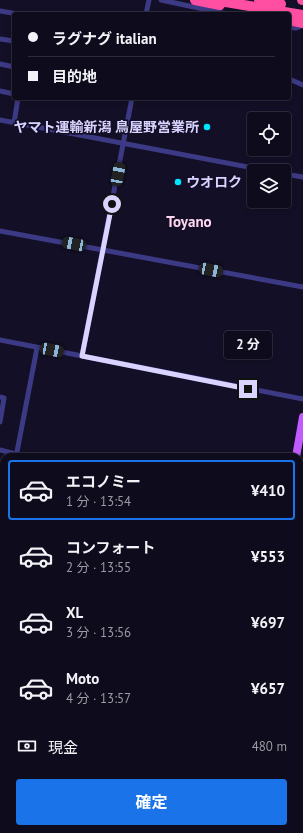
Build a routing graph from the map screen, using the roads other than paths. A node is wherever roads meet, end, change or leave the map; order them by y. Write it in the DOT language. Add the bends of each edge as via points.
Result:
graph roads {
  1 [pos="149,0"];
  2 [pos="161,0"];
  3 [pos="195,0"];
  4 [pos="214,0"];
  5 [pos="259,0"];
  6 [pos="299,9"];
  7 [pos="0,11"];
  8 [pos="146,12"];
  9 [pos="218,12"];
  10 [pos="252,12"];
  11 [pos="12,13"];
  12 [pos="303,24"];
  13 [pos="291,27"];
  14 [pos="0,39"];
  15 [pos="12,41"];
  16 [pos="0,64"];
  17 [pos="12,67"];
  18 [pos="291,80"];
  19 [pos="303,84"];
  20 [pos="0,91"];
  21 [pos="12,94"];
  22 [pos="18,100"];
  23 [pos="132,100"];
  24 [pos="0,120"];
  25 [pos="14,123"];
  26 [pos="124,143"];
  27 [pos="247,167"];
  28 [pos="291,175"];
  29 [pos="303,177"];
  30 [pos="0,231"];
  31 [pos="103,250"];
  32 [pos="303,287"];
  33 [pos="0,340"];
  34 [pos="37,348"];
  35 [pos="82,356"];
  36 [pos="0,397"];
  37 [pos="303,399"];
  38 [pos="303,417"];
  39 [pos="0,422"];
  40 [pos="0,450"];
  41 [pos="10,453"];
  42 [pos="16,453"];
  43 [pos="297,453"];
  1 -- 8 [label="street"];
  2 -- 9 [label="street"];
  3 -- 10 [label="highway"];
  4 -- 6 [label="highway"];
  5 -- 6 [label="highway"];
  6 -- 12 [label="highway"];
  7 -- 11 [label="street"];
  12 -- 13 [label="street" via="296,28"];
  14 -- 15 [label="street"];
  16 -- 17 [label="street"];
  18 -- 19 [label="street"];
  20 -- 21 [label="street"];
  22 -- 25 [label="street"];
  23 -- 26 [label="street"];
  24 -- 25 [label="street"];
  25 -- 26 [label="street"];
  26 -- 27 [label="street"];
  26 -- 31 [label="street"];
  28 -- 29 [label="street"];
  30 -- 31 [label="street"];
  31 -- 32 [label="street"];
  31 -- 35 [label="street"];
  33 -- 34 [label="street"];
  34 -- 35 [label="street"];
  34 -- 42 [label="street"];
  35 -- 37 [label="street"];
  36 -- 39 [label="street" via="4,398"];
  38 -- 43 [label="main road"];
  40 -- 41 [label="street"];
}
